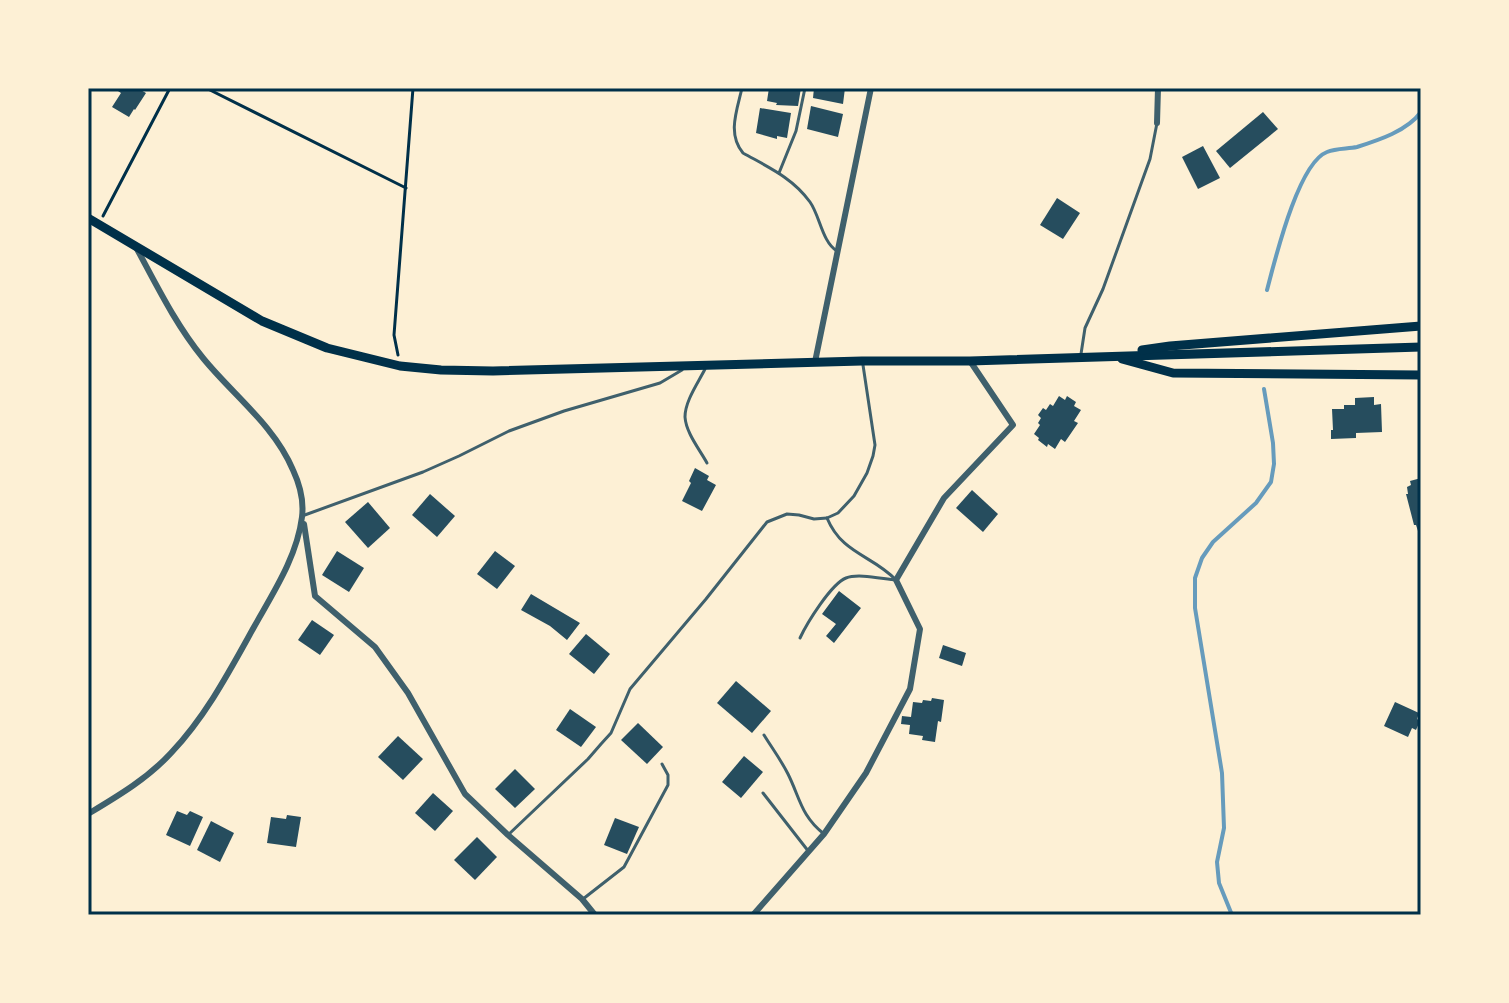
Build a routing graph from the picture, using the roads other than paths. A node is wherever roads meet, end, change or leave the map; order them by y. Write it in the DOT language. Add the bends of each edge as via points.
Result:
graph roads {
  1 [pos="742,88"];
  2 [pos="805,88"];
  3 [pos="871,88"];
  4 [pos="1158,88"];
  5 [pos="1157,123"];
  6 [pos="779,173"];
  7 [pos="88,218"];
  8 [pos="135,246"];
  9 [pos="837,251"];
  10 [pos="1421,326"];
  11 [pos="1421,347"];
  12 [pos="1111,356"];
  13 [pos="1080,357"];
  14 [pos="862,361"];
  15 [pos="970,361"];
  16 [pos="815,362"];
  17 [pos="690,365"];
  18 [pos="706,365"];
  19 [pos="1421,375"];
  20 [pos="707,463"];
  21 [pos="302,516"];
  22 [pos="827,518"];
  23 [pos="896,580"];
  24 [pos="800,638"];
  25 [pos="764,735"];
  26 [pos="662,764"];
  27 [pos="763,793"];
  28 [pos="88,814"];
  29 [pos="824,834"];
  30 [pos="508,835"];
  31 [pos="809,852"];
  32 [pos="582,899"];
  33 [pos="595,915"];
  34 [pos="753,915"];
  1 -- 6 [label="lane" via="736,143 743,153"];
  2 -- 6 [label="lane"];
  3 -- 9 [label="street"];
  4 -- 5 [label="street"];
  5 -- 13 [label="lane" via="1150,159 1085,328"];
  6 -- 9 [label="lane" via="810,203 829,245"];
  7 -- 8 [label="main road"];
  8 -- 17 [label="main road" via="262,321 327,348 400,366 493,371"];
  8 -- 21 [label="street" via="186,335 287,455 299,486"];
  9 -- 16 [label="street"];
  10 -- 12 [label="main road" via="1170,346"];
  11 -- 12 [label="main road"];
  12 -- 13 [label="main road"];
  12 -- 19 [label="main road" via="1173,373"];
  13 -- 15 [label="main road"];
  14 -- 15 [label="main road"];
  14 -- 16 [label="main road"];
  14 -- 22 [label="lane" via="873,456 854,496"];
  15 -- 23 [label="street" via="1013,425 944,498"];
  16 -- 18 [label="main road"];
  17 -- 18 [label="main road"];
  17 -- 21 [label="lane" via="660,383 509,431 423,472"];
  18 -- 20 [label="lane" via="685,418"];
  21 -- 28 [label="street" via="287,566 200,719 151,773"];
  21 -- 30 [label="street" via="315,596 375,647 408,693 465,794"];
  22 -- 23 [label="lane" via="842,542"];
  22 -- 30 [label="lane" via="787,514 767,522 630,689 611,733"];
  23 -- 24 [label="lane" via="845,578"];
  23 -- 29 [label="street" via="920,629 910,689 866,773"];
  25 -- 29 [label="lane" via="804,813"];
  26 -- 32 [label="lane" via="668,785 633,853 624,867"];
  27 -- 31 [label="lane"];
  29 -- 31 [label="street"];
  30 -- 32 [label="street"];
  31 -- 34 [label="street"];
  32 -- 33 [label="street"];
}
